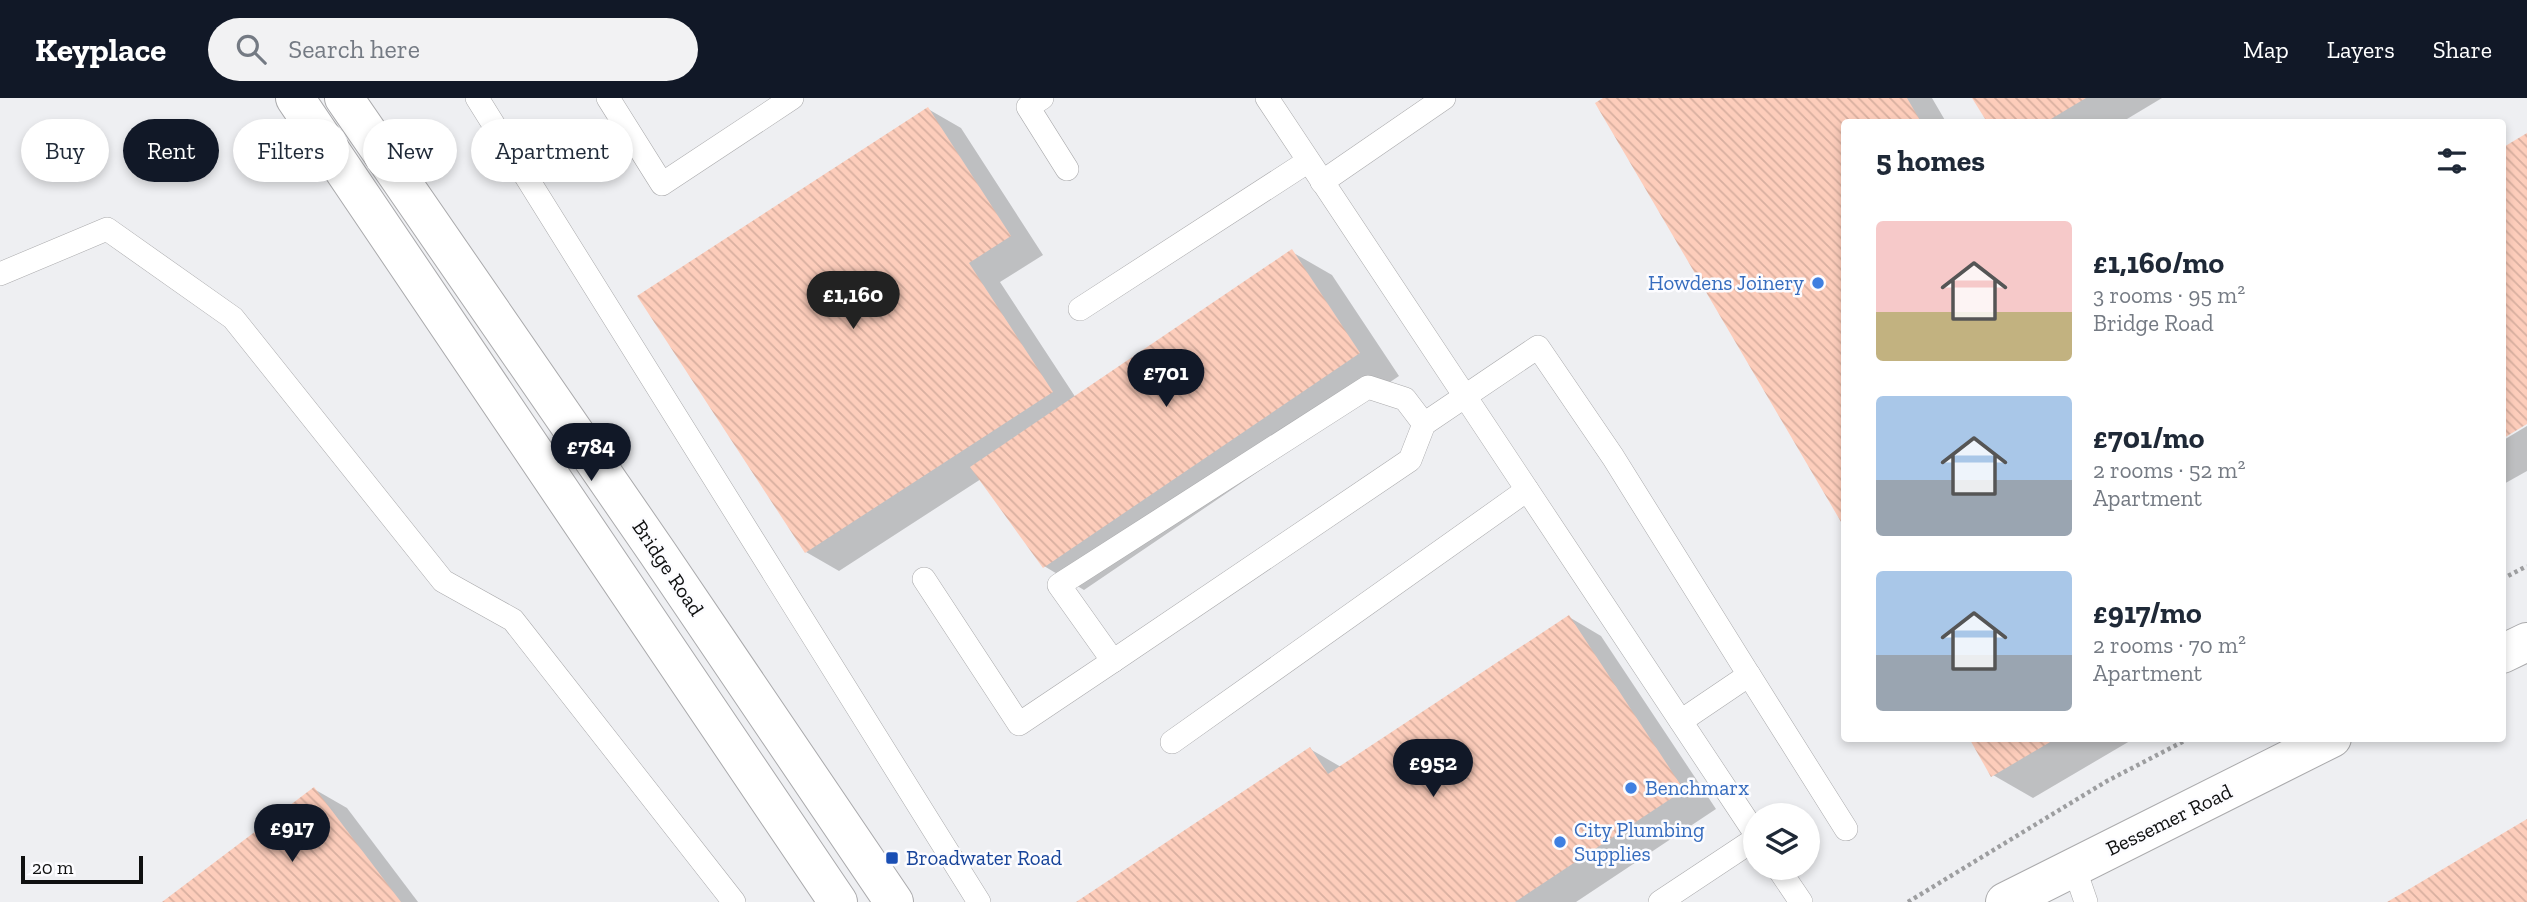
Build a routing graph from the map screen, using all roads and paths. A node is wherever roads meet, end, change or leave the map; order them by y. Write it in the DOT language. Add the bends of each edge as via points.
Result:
graph roads {
  1 [pos="295,98"];
  2 [pos="344,98"];
  3 [pos="477,98"];
  4 [pos="792,98"];
  5 [pos="1042,98"];
  6 [pos="1267,98"];
  7 [pos="1444,98"];
  8 [pos="611,99"];
  9 [pos="1307,162"];
  10 [pos="1067,169"];
  11 [pos="1322,182"];
  12 [pos="0,274"];
  13 [pos="1080,309"];
  14 [pos="1464,396"];
  15 [pos="1424,424"];
  16 [pos="1527,490"];
  17 [pos="2527,566"];
  18 [pos="2506,577"];
  19 [pos="924,579"];
  20 [pos="2527,642"];
  21 [pos="2506,652"];
  22 [pos="1113,661"];
  23 [pos="1749,675"];
  24 [pos="1681,721"];
  25 [pos="1172,742"];
  26 [pos="2182,742"];
  27 [pos="2325,742"];
  28 [pos="1743,815"];
  29 [pos="1846,829"];
  30 [pos="1743,848"];
  31 [pos="1786,880"];
  32 [pos="2080,885"];
  33 [pos="1671,899"];
  34 [pos="734,902"];
  35 [pos="838,902"];
  36 [pos="894,902"];
  37 [pos="979,902"];
  38 [pos="1801,902"];
  39 [pos="1908,902"];
  40 [pos="2005,902"];
  1 -- 35 [label="main road"];
  2 -- 36 [label="main road, Bridge Road"];
  3 -- 37 [label="lane"];
  4 -- 8 [label="lane" via="662,184"];
  5 -- 10 [label="lane" via="1028,107"];
  6 -- 9 [label="lane"];
  7 -- 11 [label="lane"];
  9 -- 11 [label="lane"];
  9 -- 13 [label="lane"];
  11 -- 14 [label="lane"];
  12 -- 34 [label="lane" via="107,229 233,318 443,582 513,620"];
  14 -- 15 [label="lane"];
  14 -- 16 [label="lane"];
  14 -- 23 [label="lane" via="1538,347 1613,457"];
  15 -- 22 [label="lane" via="1410,460"];
  15 -- 22 [label="lane" via="1405,399 1368,387 1059,585"];
  16 -- 24 [label="lane"];
  16 -- 25 [label="lane"];
  17 -- 18 [label="path"];
  19 -- 22 [label="lane" via="1019,724"];
  20 -- 21 [label="main road"];
  23 -- 24 [label="lane"];
  23 -- 29 [label="lane"];
  24 -- 28 [label="lane"];
  26 -- 39 [label="path" via="2107,781"];
  27 -- 32 [label="main road, Bessemer Road"];
  30 -- 33 [label="lane"];
  31 -- 38 [label="lane"];
  32 -- 40 [label="main road, Bessemer Road"];
}
